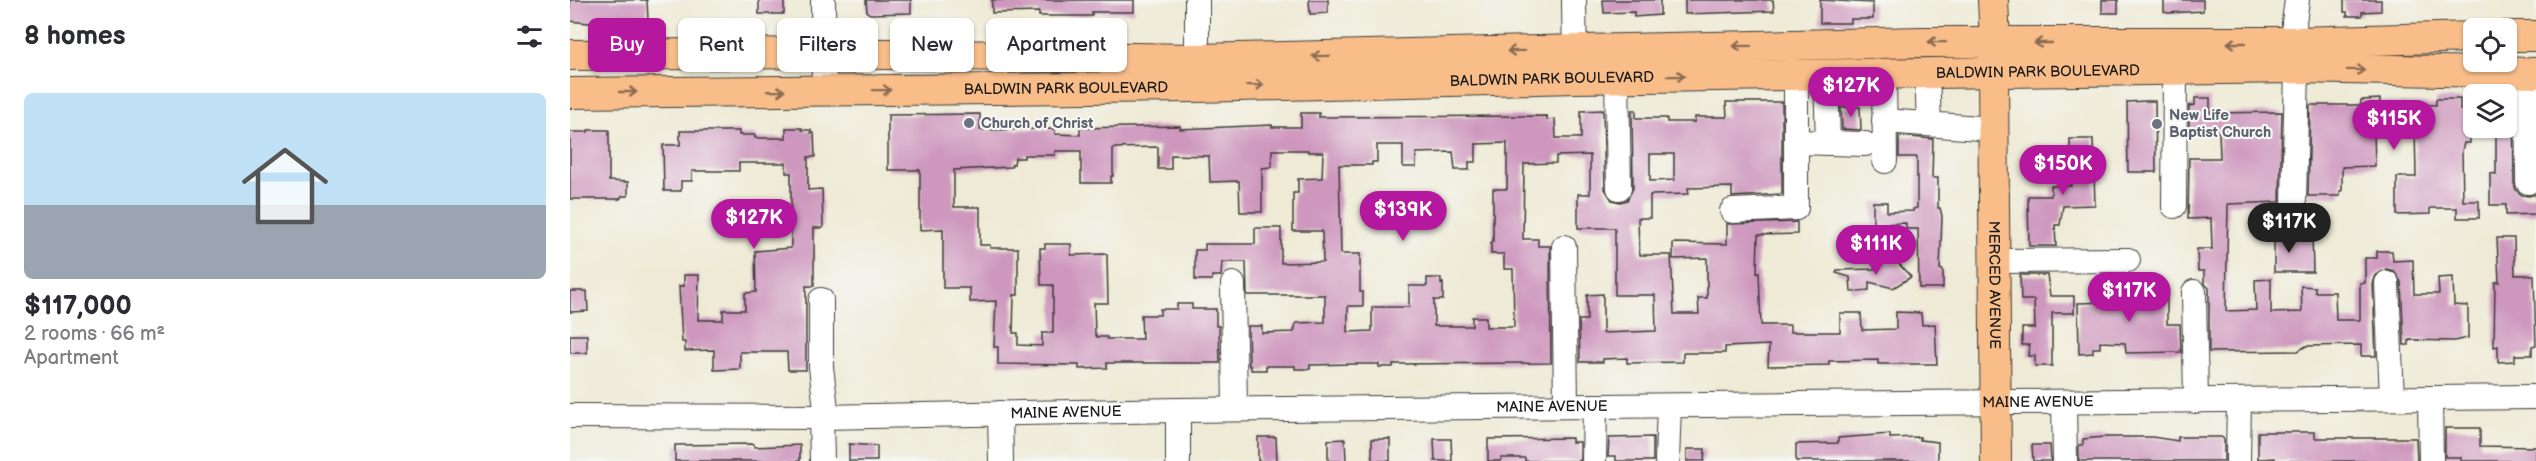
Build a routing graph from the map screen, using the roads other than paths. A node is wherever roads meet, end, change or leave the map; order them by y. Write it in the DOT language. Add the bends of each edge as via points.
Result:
graph roads {
  1 [pos="823,0"];
  2 [pos="1197,0"];
  3 [pos="1574,0"];
  4 [pos="1993,0"];
  5 [pos="2296,0"];
  6 [pos="823,18"];
  7 [pos="2517,36"];
  8 [pos="2536,36"];
  9 [pos="2463,37"];
  10 [pos="777,53"];
  11 [pos="570,55"];
  12 [pos="2296,55"];
  13 [pos="878,56"];
  14 [pos="1994,58"];
  15 [pos="1575,64"];
  16 [pos="2175,70"];
  17 [pos="824,72"];
  18 [pos="1927,72"];
  19 [pos="1197,73"];
  20 [pos="1884,73"];
  21 [pos="2532,73"];
  22 [pos="1796,74"];
  23 [pos="1826,74"];
  24 [pos="1617,77"];
  25 [pos="824,90"];
  26 [pos="570,93"];
  27 [pos="1884,121"];
  28 [pos="1929,124"];
  29 [pos="1993,129"];
  30 [pos="1796,142"];
  31 [pos="1828,143"];
  32 [pos="1865,144"];
  33 [pos="1885,161"];
  34 [pos="2528,182"];
  35 [pos="1619,188"];
  36 [pos="2294,203"];
  37 [pos="2174,206"];
  38 [pos="1732,210"];
  39 [pos="1564,247"];
  40 [pos="2128,260"];
  41 [pos="1995,261"];
  42 [pos="2387,283"];
  43 [pos="1233,284"];
  44 [pos="2194,292"];
  45 [pos="821,300"];
  46 [pos="2536,397"];
  47 [pos="2392,398"];
  48 [pos="2430,398"];
  49 [pos="2196,400"];
  50 [pos="2239,400"];
  51 [pos="2064,402"];
  52 [pos="1996,403"];
  53 [pos="1669,405"];
  54 [pos="1566,406"];
  55 [pos="1595,406"];
  56 [pos="1235,409"];
  57 [pos="1178,410"];
  58 [pos="1000,413"];
  59 [pos="570,416"];
  60 [pos="824,417"];
  61 [pos="822,461"];
  62 [pos="1001,461"];
  63 [pos="1178,461"];
  64 [pos="1594,461"];
  65 [pos="1667,461"];
  66 [pos="1996,461"];
  67 [pos="2065,461"];
  68 [pos="2238,461"];
  69 [pos="2431,461"];
  1 -- 6 [label="street"];
  2 -- 19 [label="street"];
  3 -- 15 [label="street"];
  4 -- 14 [label="main road, MERCED AVENUE"];
  5 -- 12 [label="street"];
  7 -- 8 [label="main road"];
  9 -- 12 [label="main road, BALDWIN PARK BOULEVARD"];
  10 -- 11 [label="main road, BALDWIN PARK BOULEVARD"];
  12 -- 14 [label="main road, BALDWIN PARK BOULEVARD, one-way"];
  12 -- 16 [label="main road, BALDWIN PARK BOULEVARD"];
  12 -- 21 [label="main road, BALDWIN PARK BOULEVARD, one-way"];
  12 -- 36 [label="street"];
  13 -- 19 [label="main road, BALDWIN PARK BOULEVARD"];
  14 -- 15 [label="main road, BALDWIN PARK BOULEVARD, one-way" via="1922,42"];
  14 -- 16 [label="main road, BALDWIN PARK BOULEVARD"];
  14 -- 18 [label="main road, BALDWIN PARK BOULEVARD"];
  14 -- 29 [label="main road, MERCED AVENUE"];
  15 -- 19 [label="main road, BALDWIN PARK BOULEVARD"];
  15 -- 24 [label="main road, BALDWIN PARK BOULEVARD"];
  16 -- 37 [label="street"];
  17 -- 25 [label="street"];
  18 -- 20 [label="main road, BALDWIN PARK BOULEVARD"];
  18 -- 28 [label="street"];
  25 -- 19 [label="main road, BALDWIN PARK BOULEVARD, one-way"];
  20 -- 23 [label="main road, BALDWIN PARK BOULEVARD"];
  20 -- 27 [label="street"];
  21 -- 34 [label="street"];
  22 -- 23 [label="main road, BALDWIN PARK BOULEVARD"];
  24 -- 22 [label="main road, BALDWIN PARK BOULEVARD, one-way"];
  22 -- 30 [label="street"];
  23 -- 31 [label="street"];
  24 -- 35 [label="street"];
  26 -- 25 [label="main road, BALDWIN PARK BOULEVARD, one-way"];
  27 -- 28 [label="street"];
  27 -- 33 [label="street"];
  28 -- 29 [label="street"];
  29 -- 41 [label="main road, MERCED AVENUE"];
  30 -- 31 [label="street"];
  30 -- 38 [label="street" via="1796,208"];
  31 -- 32 [label="street"];
  39 -- 54 [label="street"];
  40 -- 41 [label="street"];
  41 -- 52 [label="main road, MERCED AVENUE"];
  42 -- 47 [label="street"];
  43 -- 56 [label="street"];
  44 -- 49 [label="street"];
  45 -- 60 [label="street"];
  46 -- 48 [label="street, MAINE AVENUE"];
  47 -- 48 [label="street, MAINE AVENUE"];
  47 -- 50 [label="street, MAINE AVENUE"];
  48 -- 69 [label="street"];
  49 -- 50 [label="street, MAINE AVENUE"];
  49 -- 51 [label="street, MAINE AVENUE"];
  50 -- 68 [label="street"];
  51 -- 52 [label="street, MAINE AVENUE"];
  51 -- 67 [label="street"];
  52 -- 53 [label="street, MAINE AVENUE"];
  52 -- 66 [label="main road, MERCED AVENUE"];
  53 -- 55 [label="street, MAINE AVENUE"];
  53 -- 65 [label="street"];
  54 -- 55 [label="street, MAINE AVENUE"];
  54 -- 56 [label="street, MAINE AVENUE"];
  55 -- 64 [label="street"];
  56 -- 57 [label="street, MAINE AVENUE"];
  57 -- 58 [label="street, MAINE AVENUE"];
  57 -- 63 [label="street"];
  58 -- 60 [label="street, MAINE AVENUE"];
  58 -- 62 [label="street"];
  59 -- 60 [label="street, MAINE AVENUE"];
  60 -- 61 [label="street"];
}
